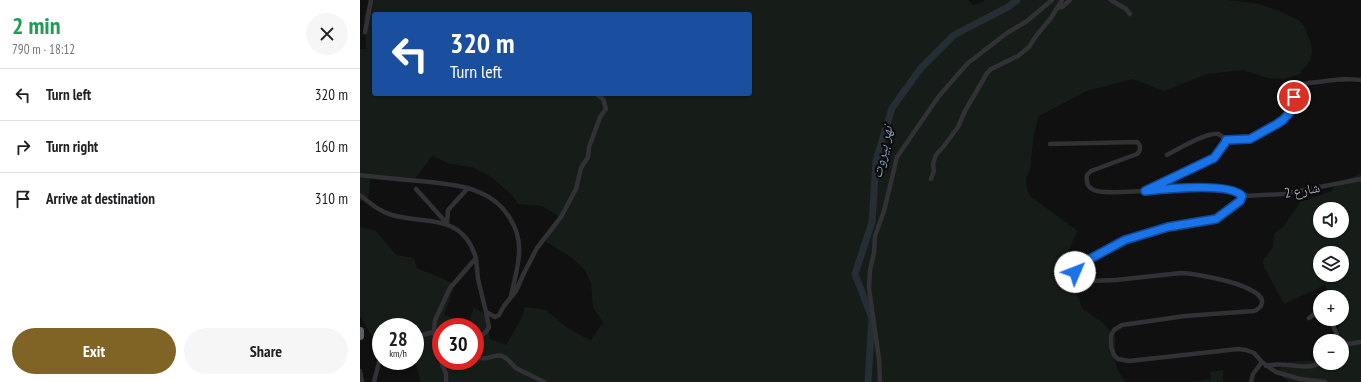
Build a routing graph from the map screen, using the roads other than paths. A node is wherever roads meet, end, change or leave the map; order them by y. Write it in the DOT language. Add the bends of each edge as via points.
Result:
graph roads {
  1 [pos="372,0"];
  2 [pos="1052,0"];
  3 [pos="1062,0"];
  4 [pos="1070,0"];
  5 [pos="1111,0"];
  6 [pos="1057,8"];
  7 [pos="1130,14"];
  8 [pos="365,32"];
  9 [pos="1361,80"];
  10 [pos="599,96"];
  11 [pos="1226,140"];
  12 [pos="1050,144"];
  13 [pos="1167,155"];
  14 [pos="360,175"];
  15 [pos="932,179"];
  16 [pos="1361,179"];
  17 [pos="468,188"];
  18 [pos="416,189"];
  19 [pos="1145,191"];
  20 [pos="360,195"];
  21 [pos="1242,196"];
  22 [pos="447,225"];
  23 [pos="476,258"];
  24 [pos="510,298"];
  25 [pos="486,312"];
  26 [pos="1313,315"];
  27 [pos="436,318"];
  28 [pos="1309,318"];
  29 [pos="360,332"];
  30 [pos="484,333"];
  31 [pos="360,336"];
  32 [pos="1361,342"];
  33 [pos="1349,344"];
  34 [pos="484,359"];
  35 [pos="1264,364"];
  36 [pos="1313,366"];
  37 [pos="377,370"];
  38 [pos="444,370"];
  39 [pos="360,371"];
  40 [pos="362,382"];
  41 [pos="374,382"];
  42 [pos="446,382"];
  43 [pos="544,382"];
  44 [pos="880,382"];
  45 [pos="1251,382"];
  46 [pos="1325,382"];
  1 -- 8 [label="street"];
  2 -- 44 [label="street" via="968,63 939,96 897,157 875,236 870,270 869,288"];
  3 -- 6 [label="street"];
  4 -- 6 [label="street"];
  5 -- 7 [label="street"];
  6 -- 15 [label="street" via="1025,51 991,69 987,74 958,127 936,155"];
  9 -- 11 [label="street" via="1336,79 1299,86 1291,111 1280,122 1250,139"];
  10 -- 24 [label="street" via="603,99 606,109 600,117 588,157 580,170 576,189 561,216 537,248"];
  11 -- 13 [label="street" via="1217,134 1197,140"];
  11 -- 19 [label="street" via="1214,158"];
  12 -- 19 [label="street" via="1137,142 1140,149 1137,154 1091,171 1086,181 1091,189 1097,191"];
  14 -- 17 [label="street"];
  16 -- 21 [label="street, شارع 2" via="1283,194"];
  17 -- 22 [label="street" via="448,210"];
  17 -- 24 [label="street" via="495,201 513,224 519,254"];
  18 -- 22 [label="street"];
  19 -- 21 [label="street" via="1210,188 1228,189"];
  20 -- 22 [label="street" via="379,210 391,215"];
  21 -- 35 [label="street" via="1240,201 1216,219 1168,227 1125,240 1086,261 1075,272 1076,277 1087,281 1189,273 1232,282 1254,292 1262,301 1258,310 1185,316 1122,325 1114,330 1111,347 1118,359 1129,361 1238,349 1254,353"];
  22 -- 23 [label="street" via="467,238"];
  23 -- 25 [label="street"];
  23 -- 27 [label="street" via="450,288"];
  24 -- 25 [label="street" via="498,316 493,317"];
  25 -- 30 [label="street" via="489,328"];
  26 -- 28 [label="street"];
  29 -- 31 [label="highway"];
  32 -- 33 [label="street"];
  34 -- 43 [label="street" via="502,356 516,368"];
  35 -- 36 [label="street"];
  35 -- 45 [label="street" via="1253,374"];
  35 -- 46 [label="street" via="1287,376"];
  37 -- 41 [label="street"];
  38 -- 42 [label="street"];
  39 -- 40 [label="street"];
}
